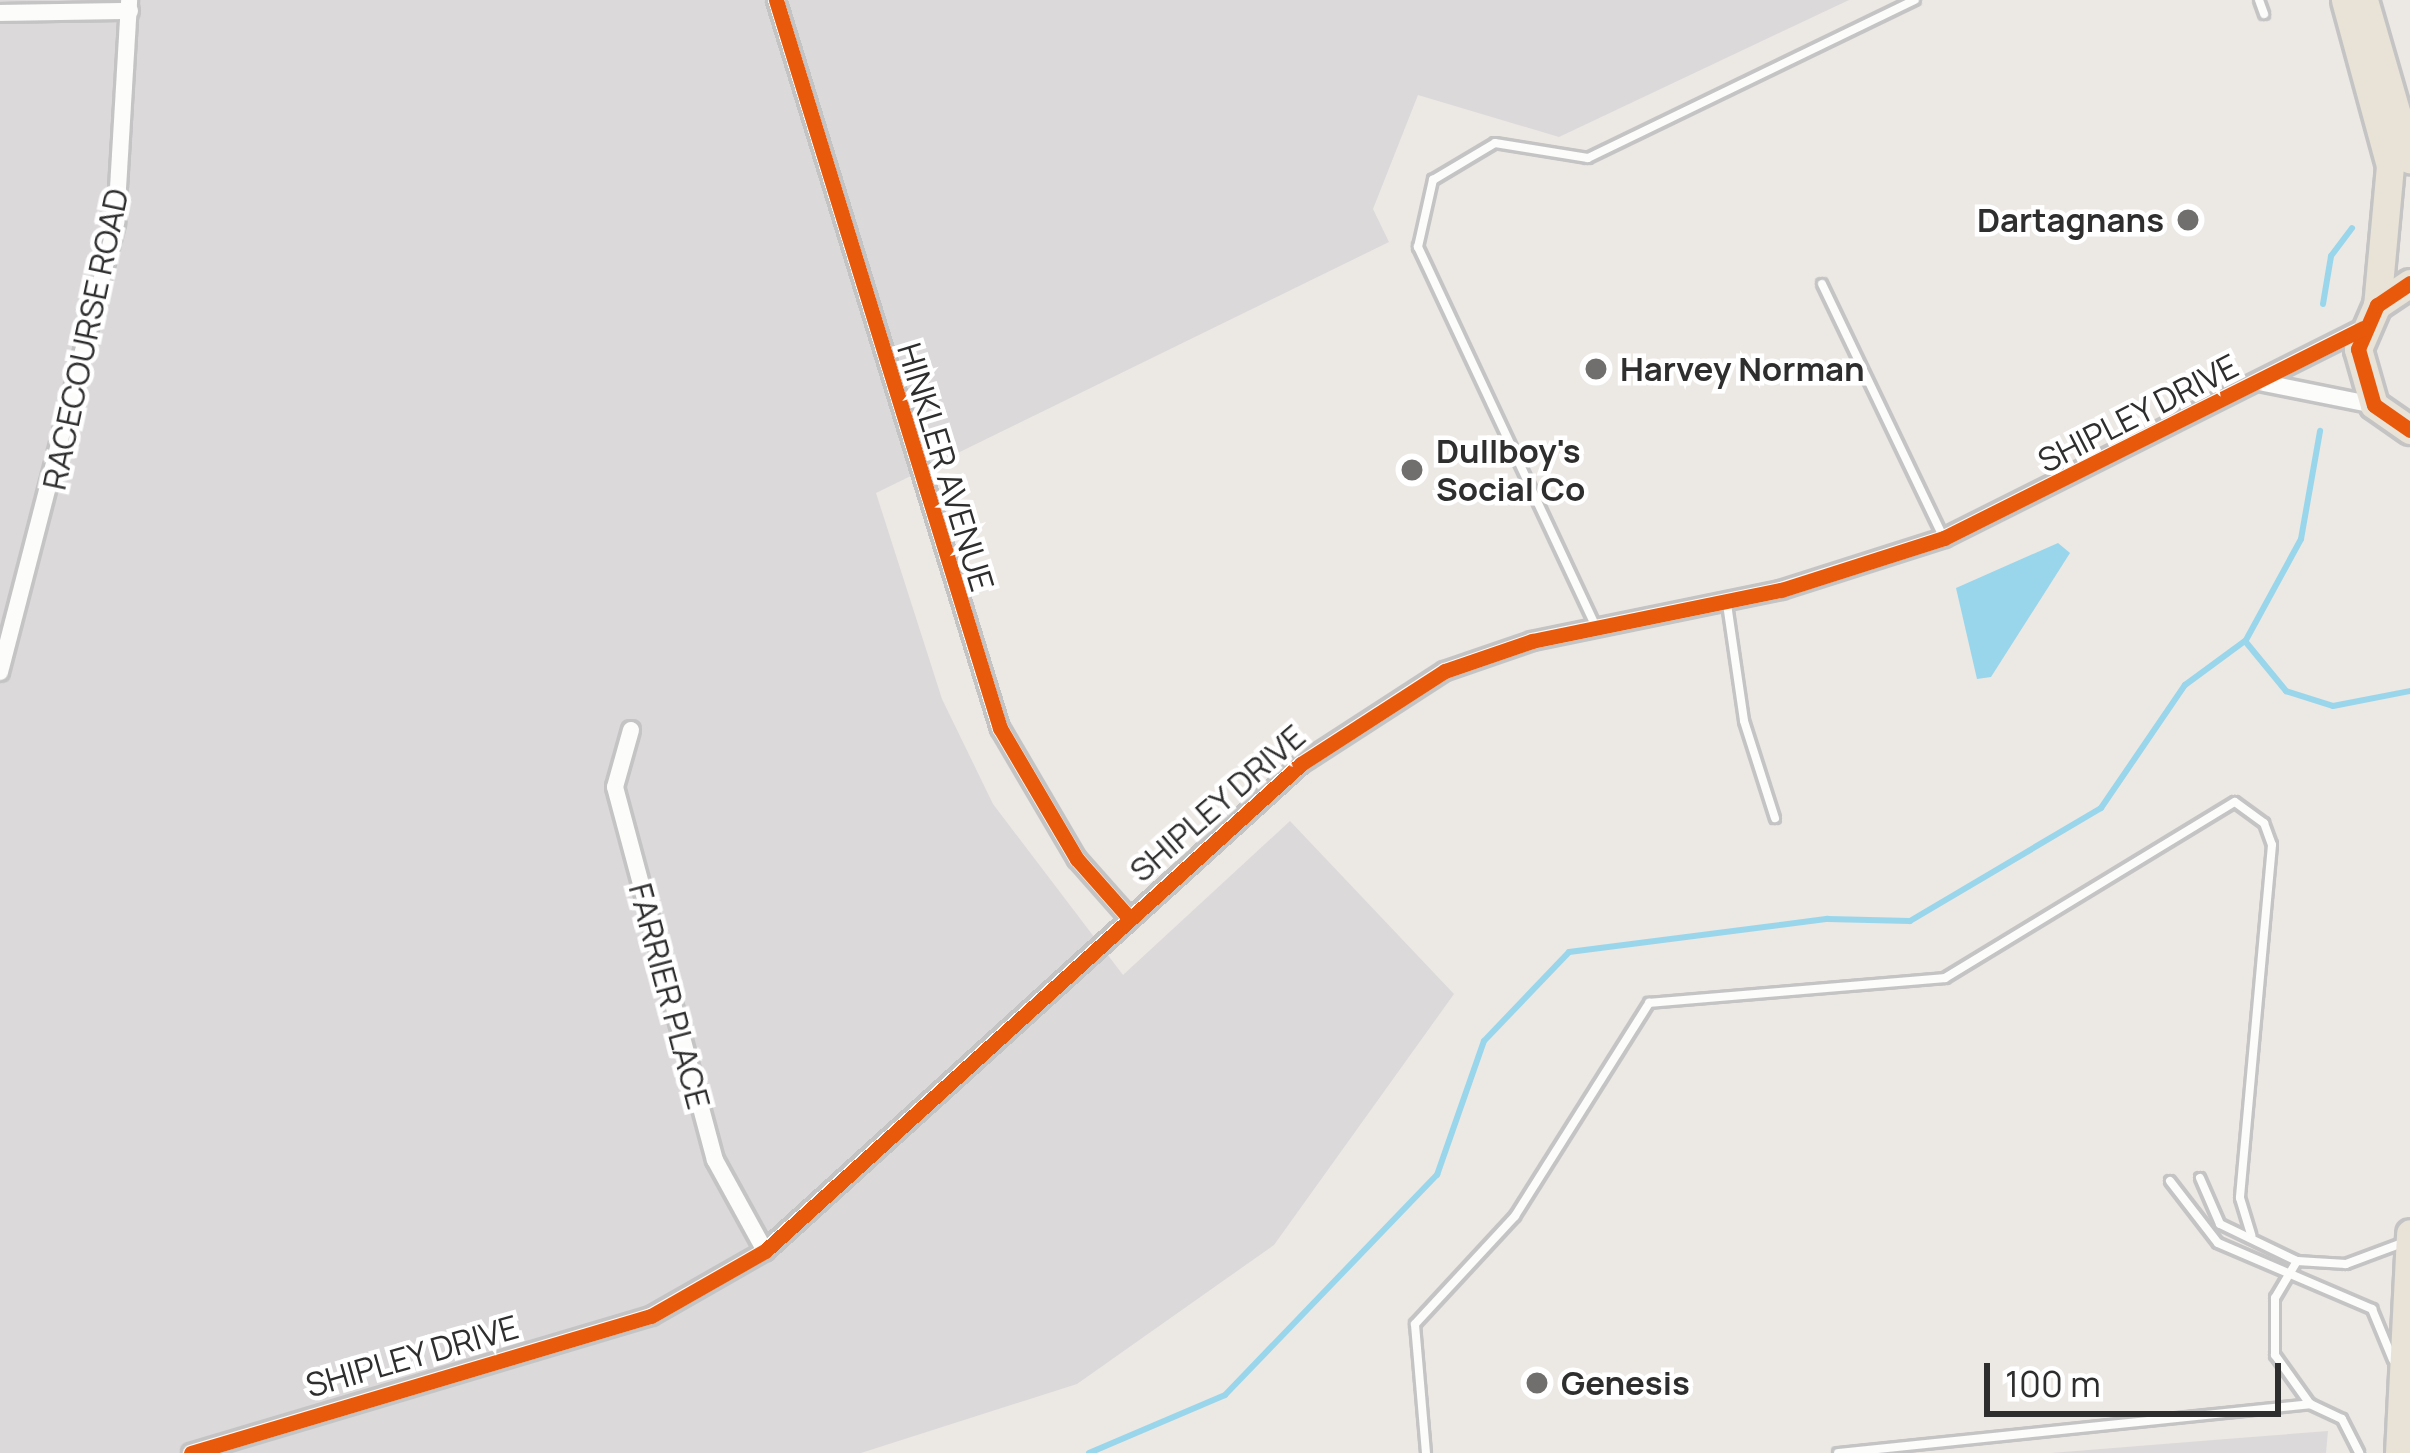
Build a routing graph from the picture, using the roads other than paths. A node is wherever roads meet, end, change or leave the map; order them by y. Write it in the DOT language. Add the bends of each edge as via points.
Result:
graph roads {
  1 [pos="776,0"];
  2 [pos="1915,0"];
  3 [pos="2259,0"];
  4 [pos="2344,0"];
  5 [pos="2364,0"];
  6 [pos="130,6"];
  7 [pos="0,14"];
  8 [pos="2264,14"];
  9 [pos="2410,159"];
  10 [pos="1822,284"];
  11 [pos="2410,284"];
  12 [pos="2370,317"];
  13 [pos="2264,383"];
  14 [pos="2374,405"];
  15 [pos="2409,432"];
  16 [pos="1944,538"];
  17 [pos="1727,604"];
  18 [pos="1597,628"];
  19 [pos="0,671"];
  20 [pos="631,730"];
  21 [pos="1775,818"];
  22 [pos="1130,919"];
  23 [pos="2200,1178"];
  24 [pos="2170,1181"];
  25 [pos="2251,1235"];
  26 [pos="2410,1236"];
  27 [pos="765,1251"];
  28 [pos="2297,1261"];
  29 [pos="2290,1280"];
  30 [pos="2402,1386"];
  31 [pos="2310,1404"];
  32 [pos="190,1453"];
  33 [pos="1426,1453"];
  34 [pos="1838,1453"];
  35 [pos="2359,1453"];
  36 [pos="2398,1453"];
  1 -- 22 [label="street, HINKLER AVENUE" via="1000,728 1077,859"];
  2 -- 18 [label="lane" via="1588,158 1495,143 1433,180 1418,247"];
  3 -- 8 [label="lane"];
  4 -- 12 [label="highway" via="2390,166"];
  5 -- 9 [label="highway"];
  6 -- 7 [label="street"];
  6 -- 19 [label="street, RACECOURSE ROAD" via="116,222"];
  10 -- 16 [label="lane"];
  11 -- 12 [label="highway"];
  12 -- 13 [label="street, SHIPLEY DRIVE"];
  12 -- 14 [label="highway" via="2360,377"];
  13 -- 14 [label="street, SHIPLEY DRIVE"];
  13 -- 16 [label="street, SHIPLEY DRIVE"];
  14 -- 15 [label="highway"];
  16 -- 17 [label="street, SHIPLEY DRIVE"];
  17 -- 18 [label="street, SHIPLEY DRIVE"];
  17 -- 21 [label="lane" via="1744,721"];
  18 -- 22 [label="street, SHIPLEY DRIVE" via="1485,654 1362,721"];
  20 -- 27 [label="street, FARRIER PLACE" via="615,788 715,1160"];
  22 -- 27 [label="street, SHIPLEY DRIVE"];
  23 -- 25 [label="lane" via="2210,1215"];
  24 -- 29 [label="lane" via="2199,1230"];
  25 -- 28 [label="lane"];
  25 -- 33 [label="lane" via="2240,1198 2272,845 2264,823 2235,802 1946,978 1649,1003 1515,1216 1414,1324"];
  26 -- 28 [label="lane" via="2346,1264"];
  26 -- 30 [label="highway"];
  27 -- 32 [label="street, SHIPLEY DRIVE" via="651,1316"];
  28 -- 29 [label="lane"];
  29 -- 30 [label="lane" via="2372,1309"];
  29 -- 31 [label="lane" via="2269,1327 2275,1355"];
  30 -- 36 [label="highway"];
  31 -- 34 [label="lane"];
  31 -- 35 [label="lane" via="2342,1419"];
}
